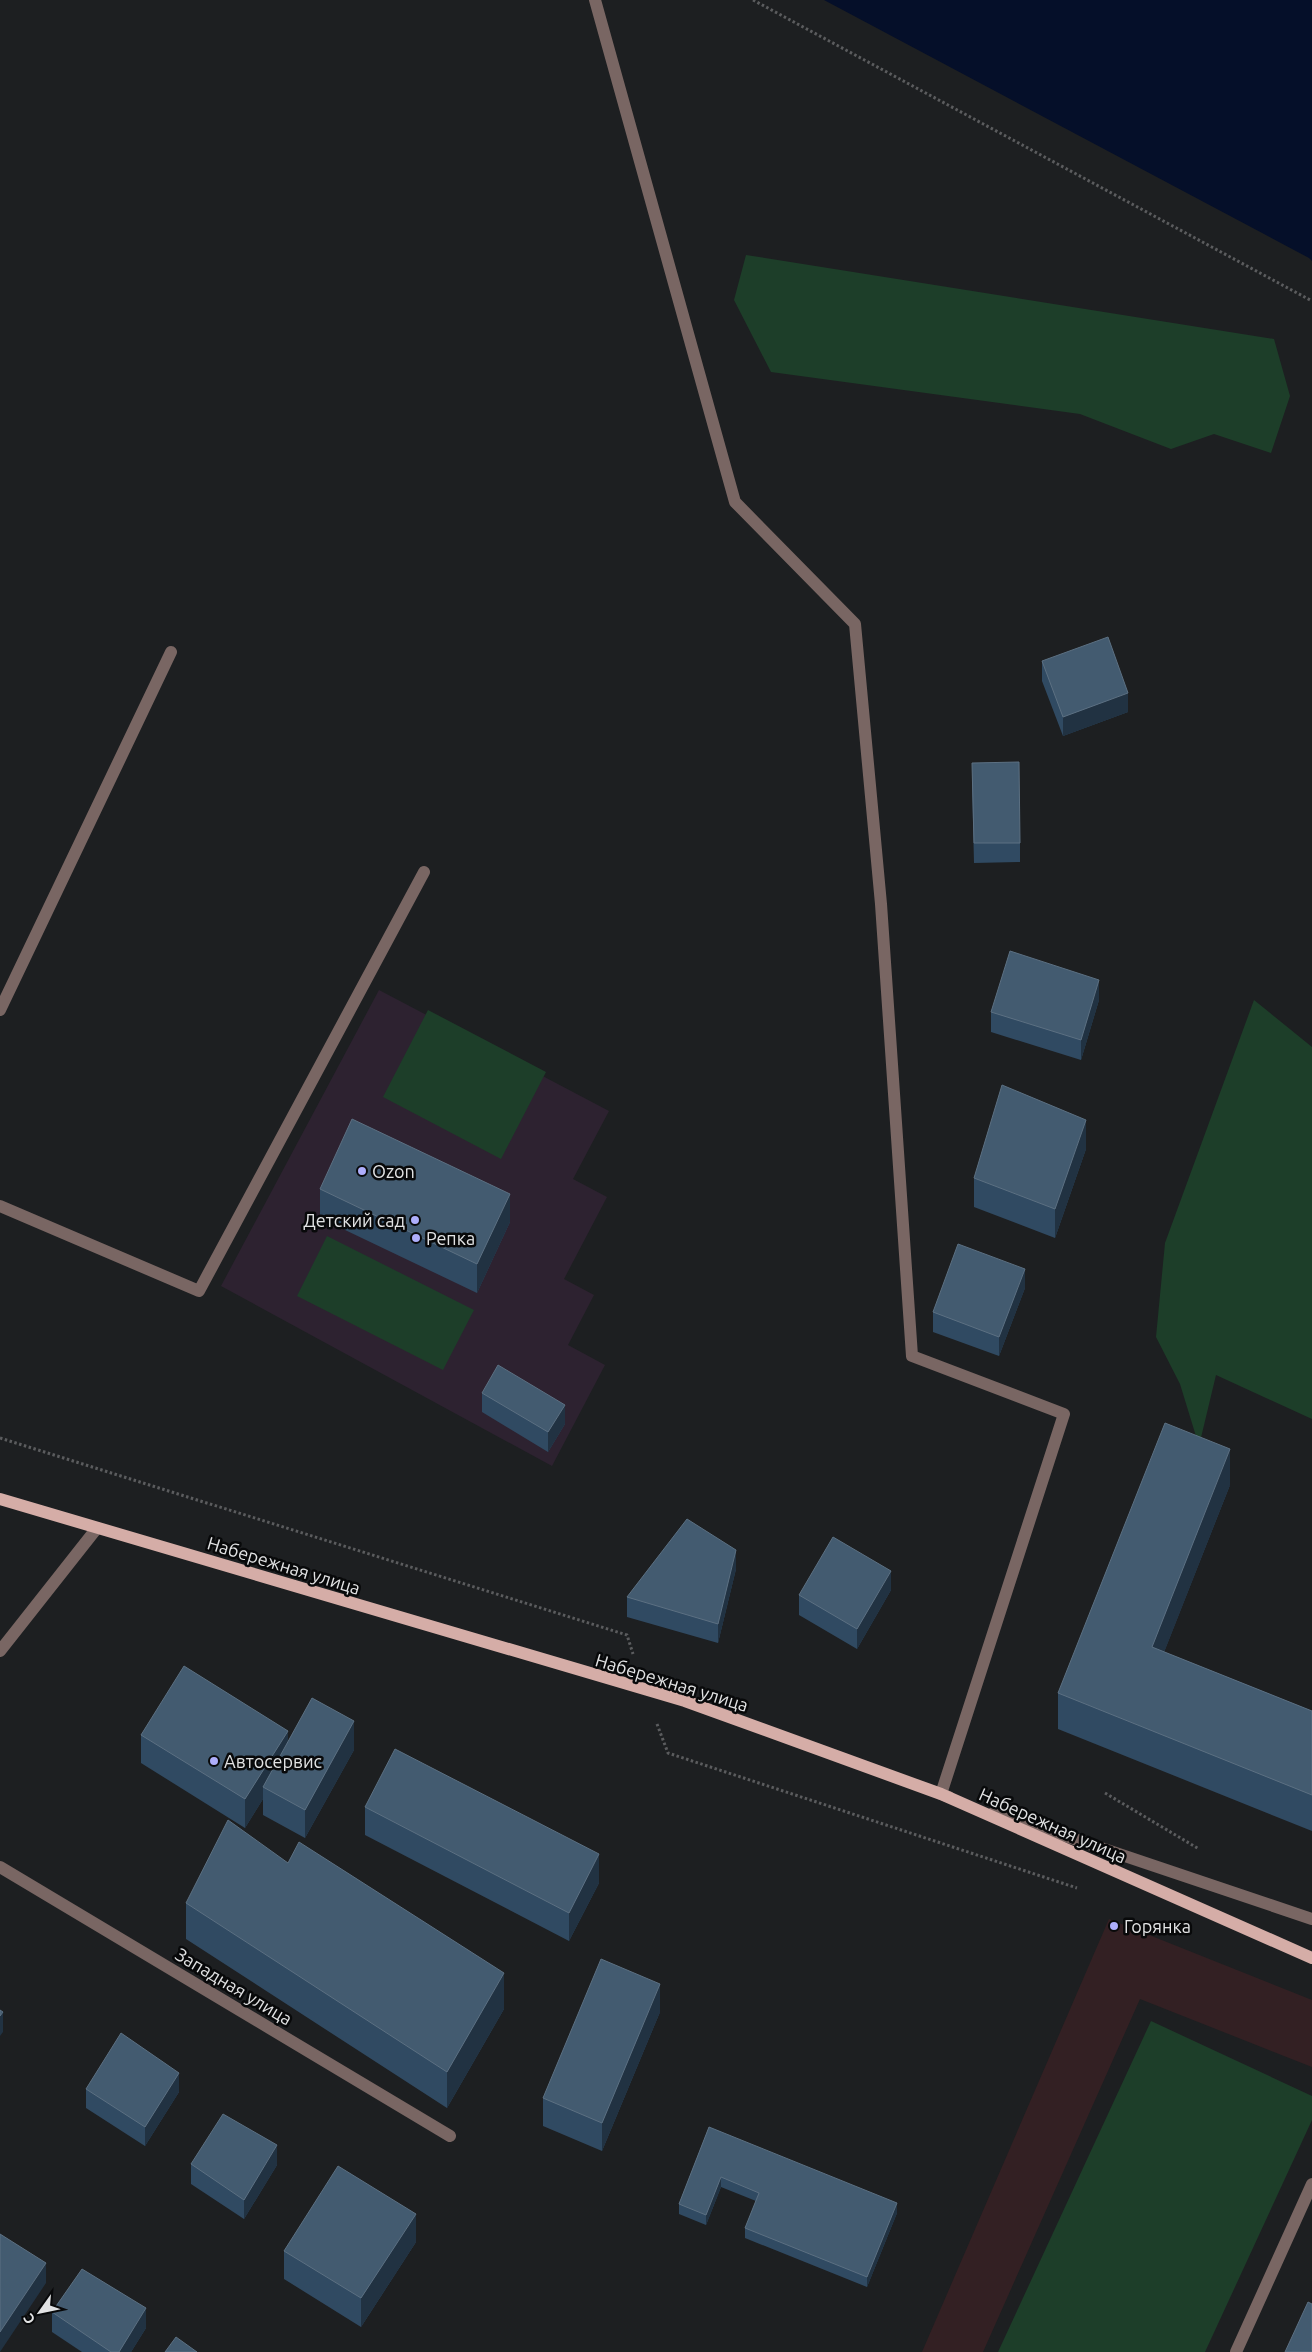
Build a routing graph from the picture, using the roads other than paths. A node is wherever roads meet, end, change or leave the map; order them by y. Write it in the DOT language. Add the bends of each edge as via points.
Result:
graph roads {
  1 [pos="595,0"];
  2 [pos="171,652"];
  3 [pos="424,872"];
  4 [pos="0,1010"];
  5 [pos="0,1206"];
  6 [pos="0,1499"];
  7 [pos="97,1528"];
  8 [pos="0,1651"];
  9 [pos="941,1794"];
  10 [pos="0,1867"];
  11 [pos="1312,1919"];
  12 [pos="1312,1958"];
  13 [pos="450,2136"];
  14 [pos="1312,2184"];
  15 [pos="1236,2352"];
  1 -- 9 [label="street" via="735,502 856,624 881,904 912,1356 1064,1414"];
  2 -- 4 [label="street"];
  3 -- 5 [label="street" via="199,1291"];
  6 -- 7 [label="main road, Набережная улица"];
  7 -- 8 [label="street"];
  7 -- 9 [label="main road, Набережная улица" via="685,1701"];
  9 -- 11 [label="street"];
  9 -- 12 [label="main road, Набережная улица"];
  10 -- 13 [label="street, Западная улица"];
  14 -- 15 [label="street"];
}
